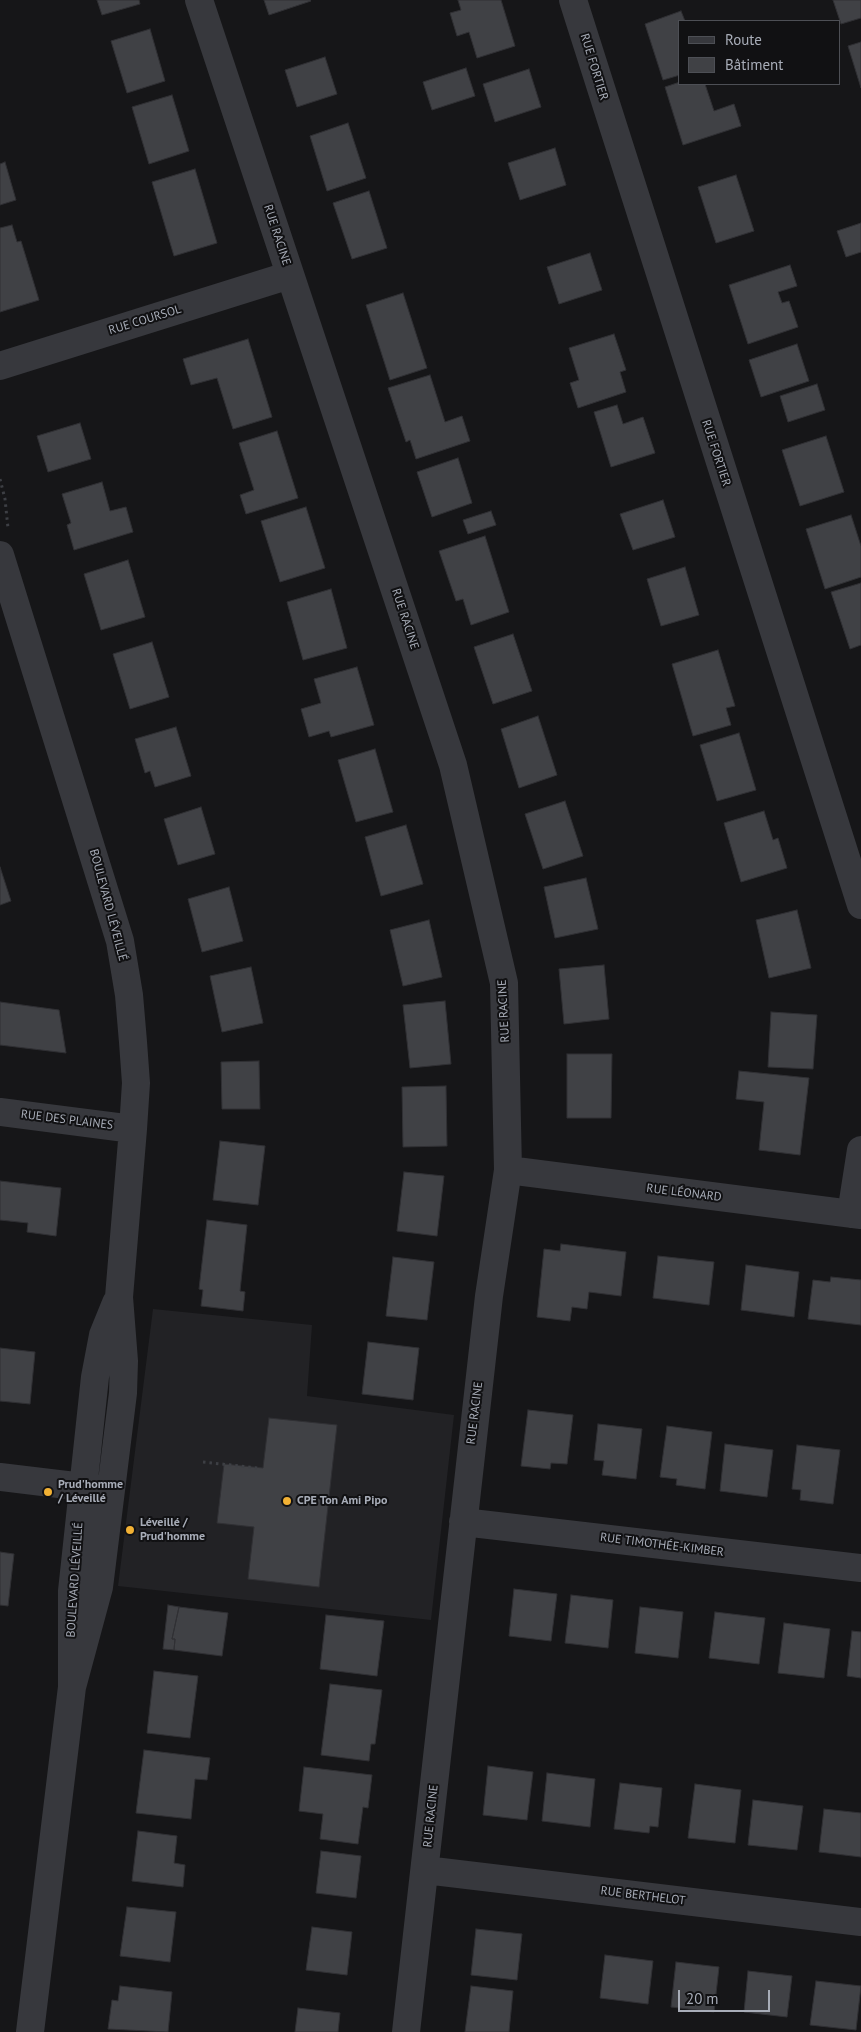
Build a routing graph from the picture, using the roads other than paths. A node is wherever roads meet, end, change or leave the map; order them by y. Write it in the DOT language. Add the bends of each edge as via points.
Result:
graph roads {
  1 [pos="199,0"];
  2 [pos="573,0"];
  3 [pos="290,275"];
  4 [pos="0,366"];
  5 [pos="0,555"];
  6 [pos="861,905"];
  7 [pos="0,1112"];
  8 [pos="133,1129"];
  9 [pos="861,1150"];
  10 [pos="508,1170"];
  11 [pos="856,1214"];
  12 [pos="119,1297"];
  13 [pos="0,1476"];
  14 [pos="83,1487"];
  15 [pos="112,1490"];
  16 [pos="463,1522"];
  17 [pos="861,1568"];
  18 [pos="72,1687"];
  19 [pos="425,1870"];
  20 [pos="861,1922"];
  21 [pos="30,2032"];
  22 [pos="406,2032"];
  1 -- 3 [label="street, RUE RACINE"];
  2 -- 6 [label="street, RUE FORTIER"];
  3 -- 4 [label="street, RUE COURSOL"];
  3 -- 10 [label="street, RUE RACINE" via="453,764 504,983"];
  5 -- 8 [label="street, BOULEVARD LÉVEILLÉ" via="120,941 129,995 136,1083"];
  7 -- 8 [label="street, RUE DES PLAINES"];
  8 -- 12 [label="street, BOULEVARD LÉVEILLÉ"];
  9 -- 11 [label="street"];
  10 -- 11 [label="street, RUE LÉONARD"];
  10 -- 16 [label="street, RUE RACINE" via="489,1296"];
  12 -- 14 [label="street, BOULEVARD LÉVEILLÉ" via="99,1353"];
  12 -- 15 [label="street, BOULEVARD LÉVEILLÉ" via="124,1378"];
  13 -- 14 [label="street"];
  14 -- 15 [label="street"];
  14 -- 18 [label="street, BOULEVARD LÉVEILLÉ" via="71,1607"];
  15 -- 18 [label="street, BOULEVARD LÉVEILLÉ" via="99,1587"];
  16 -- 17 [label="street, RUE TIMOTHÉE-KIMBER"];
  16 -- 19 [label="street, RUE RACINE"];
  18 -- 21 [label="street, BOULEVARD LÉVEILLÉ"];
  19 -- 20 [label="street, RUE BERTHELOT"];
  19 -- 22 [label="street, RUE RACINE"];
}
